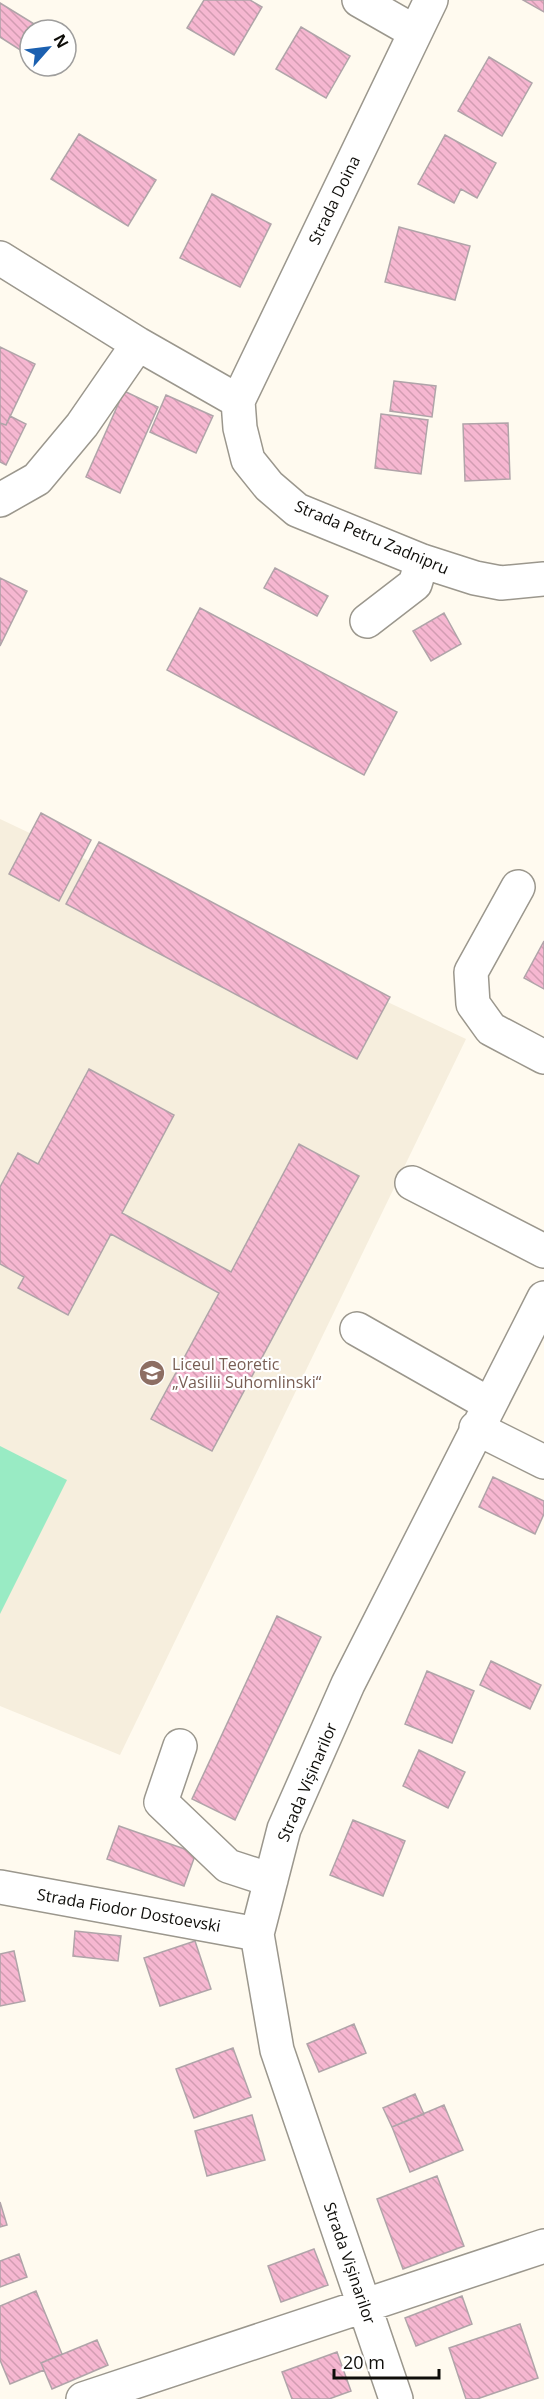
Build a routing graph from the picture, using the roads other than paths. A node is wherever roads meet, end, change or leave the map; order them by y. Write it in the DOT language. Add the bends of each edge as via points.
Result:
graph roads {
  1 [pos="359,0"];
  2 [pos="431,0"];
  3 [pos="415,32"];
  4 [pos="0,258"];
  5 [pos="138,344"];
  6 [pos="238,400"];
  7 [pos="0,500"];
  8 [pos="422,561"];
  9 [pos="544,579"];
  10 [pos="367,621"];
  11 [pos="518,887"];
  12 [pos="544,1057"];
  13 [pos="412,1183"];
  14 [pos="544,1251"];
  15 [pos="544,1298"];
  16 [pos="357,1329"];
  17 [pos="483,1416"];
  18 [pos="544,1462"];
  19 [pos="180,1746"];
  20 [pos="271,1880"];
  21 [pos="0,1887"];
  22 [pos="257,1934"];
  23 [pos="544,2246"];
  24 [pos="365,2306"];
  25 [pos="83,2399"];
  26 [pos="396,2399"];
  1 -- 3 [label="street"];
  2 -- 3 [label="street, Strada Doina"];
  3 -- 6 [label="street, Strada Doina"];
  4 -- 5 [label="street"];
  5 -- 6 [label="street"];
  5 -- 7 [label="street" via="82,425 36,479"];
  6 -- 8 [label="street, Strada Petru Zadnipru" via="248,460 269,486 297,510"];
  8 -- 9 [label="street, Strada Petru Zadnipru" via="501,583"];
  8 -- 10 [label="street" via="415,584"];
  11 -- 12 [label="street" via="471,972 473,1004 491,1029"];
  13 -- 14 [label="street"];
  15 -- 17 [label="street, Strada Vișinarilor"];
  16 -- 17 [label="street"];
  17 -- 18 [label="street"];
  17 -- 20 [label="street, Strada Vișinarilor" via="348,1684 284,1829"];
  19 -- 20 [label="street" via="161,1802 228,1866"];
  20 -- 22 [label="street, Strada Vișinarilor"];
  21 -- 22 [label="street, Strada Fiodor Dostoevski"];
  22 -- 24 [label="street, Strada Vișinarilor" via="277,2050"];
  23 -- 24 [label="street"];
  24 -- 25 [label="street"];
  24 -- 26 [label="street, Strada Vișinarilor"];
}
